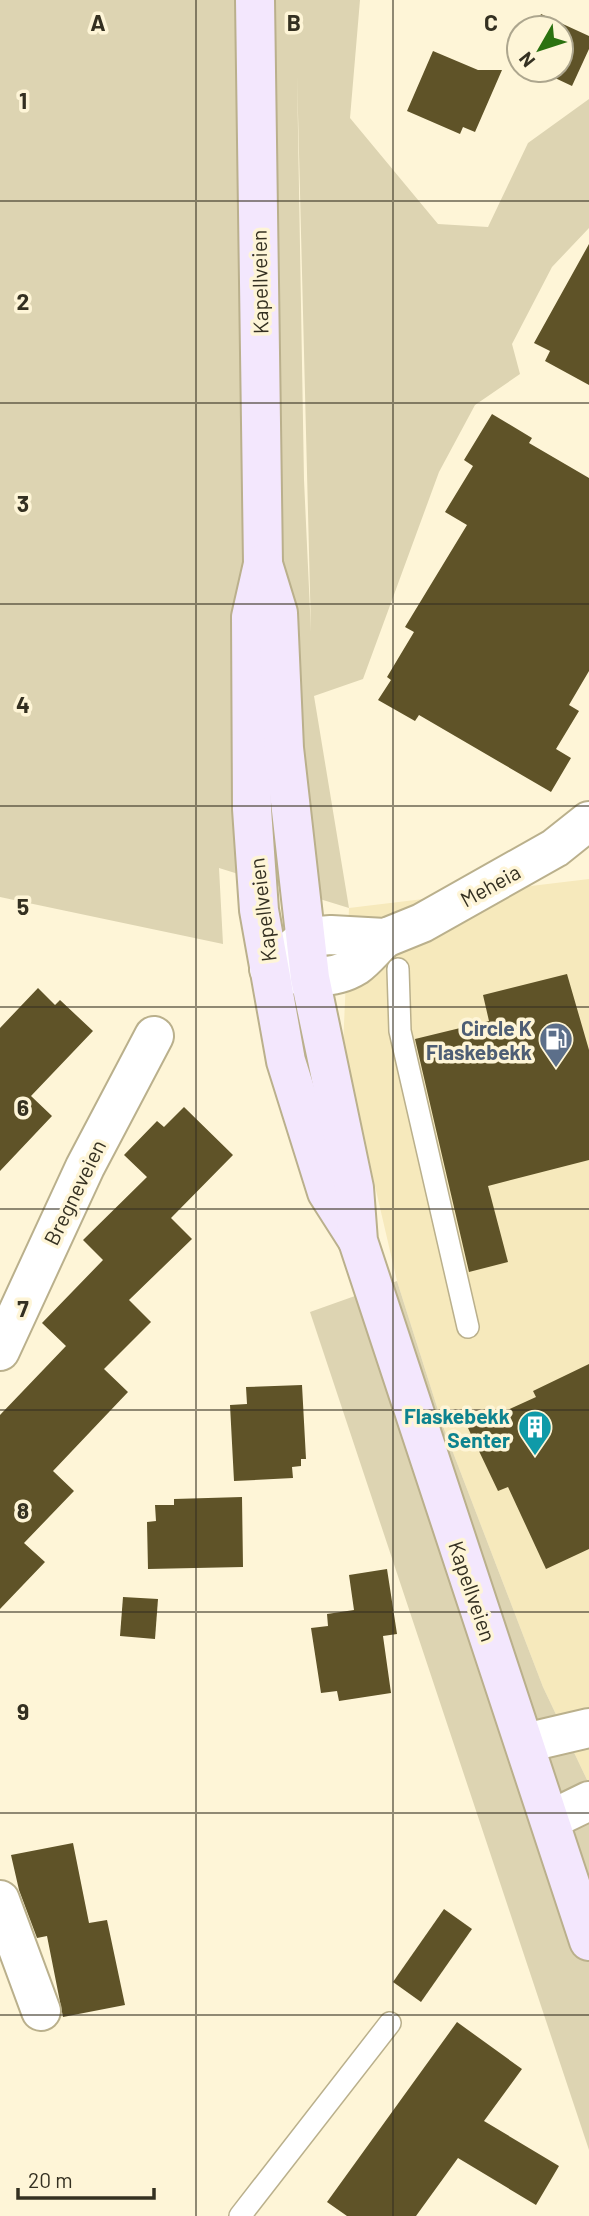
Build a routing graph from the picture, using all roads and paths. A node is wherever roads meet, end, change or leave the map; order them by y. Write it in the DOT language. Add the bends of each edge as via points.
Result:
graph roads {
  1 [pos="255,0"];
  2 [pos="264,564"];
  3 [pos="589,821"];
  4 [pos="306,937"];
  5 [pos="391,953"];
  6 [pos="269,970"];
  7 [pos="310,978"];
  8 [pos="154,1036"];
  9 [pos="358,1241"];
  10 [pos="468,1327"];
  11 [pos="0,1351"];
  12 [pos="589,1728"];
  13 [pos="525,1743"];
  14 [pos="589,1801"];
  15 [pos="550,1820"];
  16 [pos="0,1900"];
  17 [pos="589,1941"];
  18 [pos="41,2011"];
  19 [pos="390,2023"];
  20 [pos="248,2213"];
  1 -- 2 [label="main road, Kapellveien"];
  2 -- 4 [label="main road, Kapellveien" via="278,612 284,748"];
  2 -- 6 [label="main road, Kapellveien" via="251,617 251,758 259,910"];
  3 -- 5 [label="street, Meheia" via="543,855 422,923"];
  4 -- 5 [label="street, Meheia" via="331,935"];
  4 -- 6 [label="street"];
  4 -- 7 [label="main road, Kapellveien"];
  5 -- 7 [label="street, Meheia"];
  5 -- 10 [label="lane" via="400,1031"];
  6 -- 7 [label="street, Meheia"];
  6 -- 9 [label="main road, Kapellveien" via="286,1062 327,1192"];
  7 -- 9 [label="main road, Kapellveien" via="354,1188"];
  8 -- 11 [label="street, Bregneveien" via="85,1167"];
  9 -- 13 [label="main road, Kapellveien"];
  12 -- 13 [label="street"];
  13 -- 15 [label="main road, Kapellveien"];
  14 -- 15 [label="street"];
  15 -- 17 [label="main road, Kapellveien"];
  16 -- 18 [label="street"];
  19 -- 20 [label="lane"];
}
